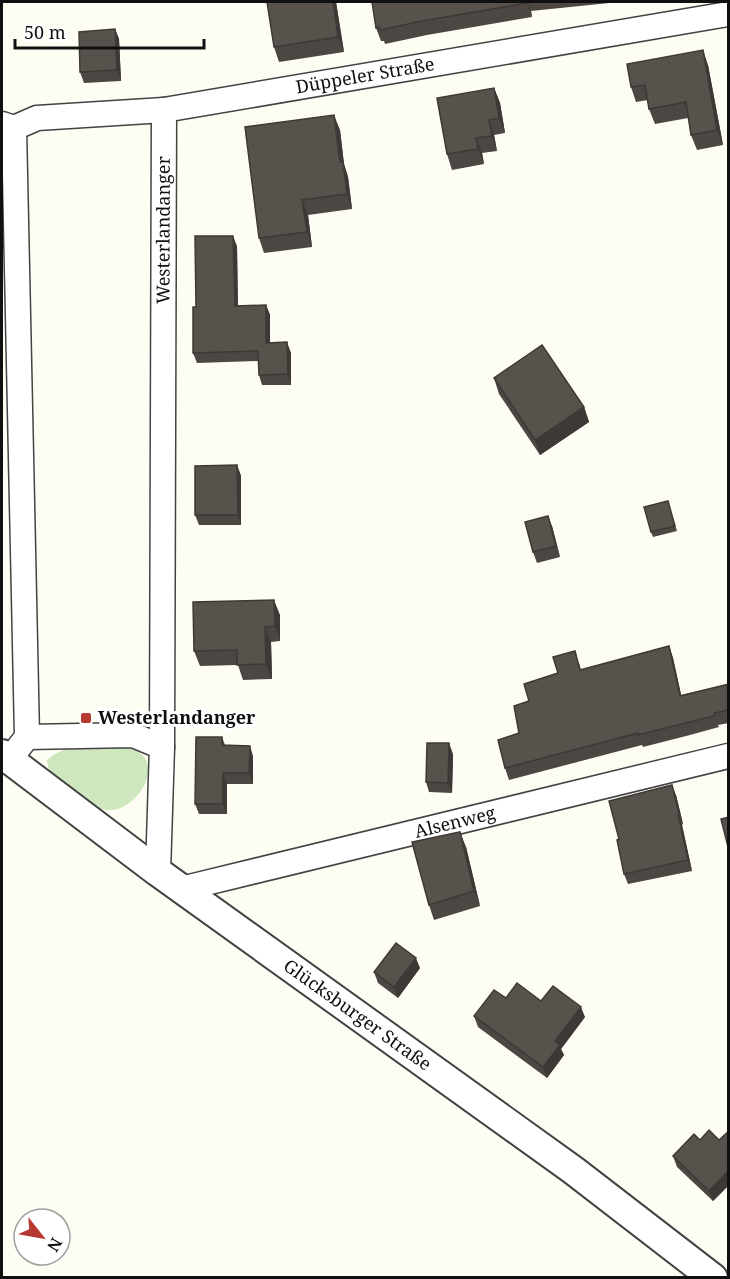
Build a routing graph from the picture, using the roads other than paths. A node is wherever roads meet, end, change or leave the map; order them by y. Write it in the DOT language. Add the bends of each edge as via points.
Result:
graph roads {
  1 [pos="729,14"];
  2 [pos="164,110"];
  3 [pos="8,126"];
  4 [pos="27,737"];
  5 [pos="162,747"];
  6 [pos="729,756"];
  7 [pos="5,757"];
  8 [pos="158,872"];
  9 [pos="181,889"];
  10 [pos="713,1278"];
  1 -- 2 [label="street, Düppeler Straße"];
  2 -- 3 [label="street, Düppeler Straße" via="37,118"];
  2 -- 5 [label="street, Westerlandanger"];
  3 -- 4 [label="street"];
  4 -- 5 [label="street" via="133,735"];
  4 -- 7 [label="street"];
  5 -- 8 [label="street, Westerlandanger"];
  6 -- 9 [label="street, Alsenweg"];
  7 -- 8 [label="street, Glücksburger Straße"];
  8 -- 9 [label="street, Glücksburger Straße"];
  9 -- 10 [label="street, Glücksburger Straße" via="573,1170"];
}
